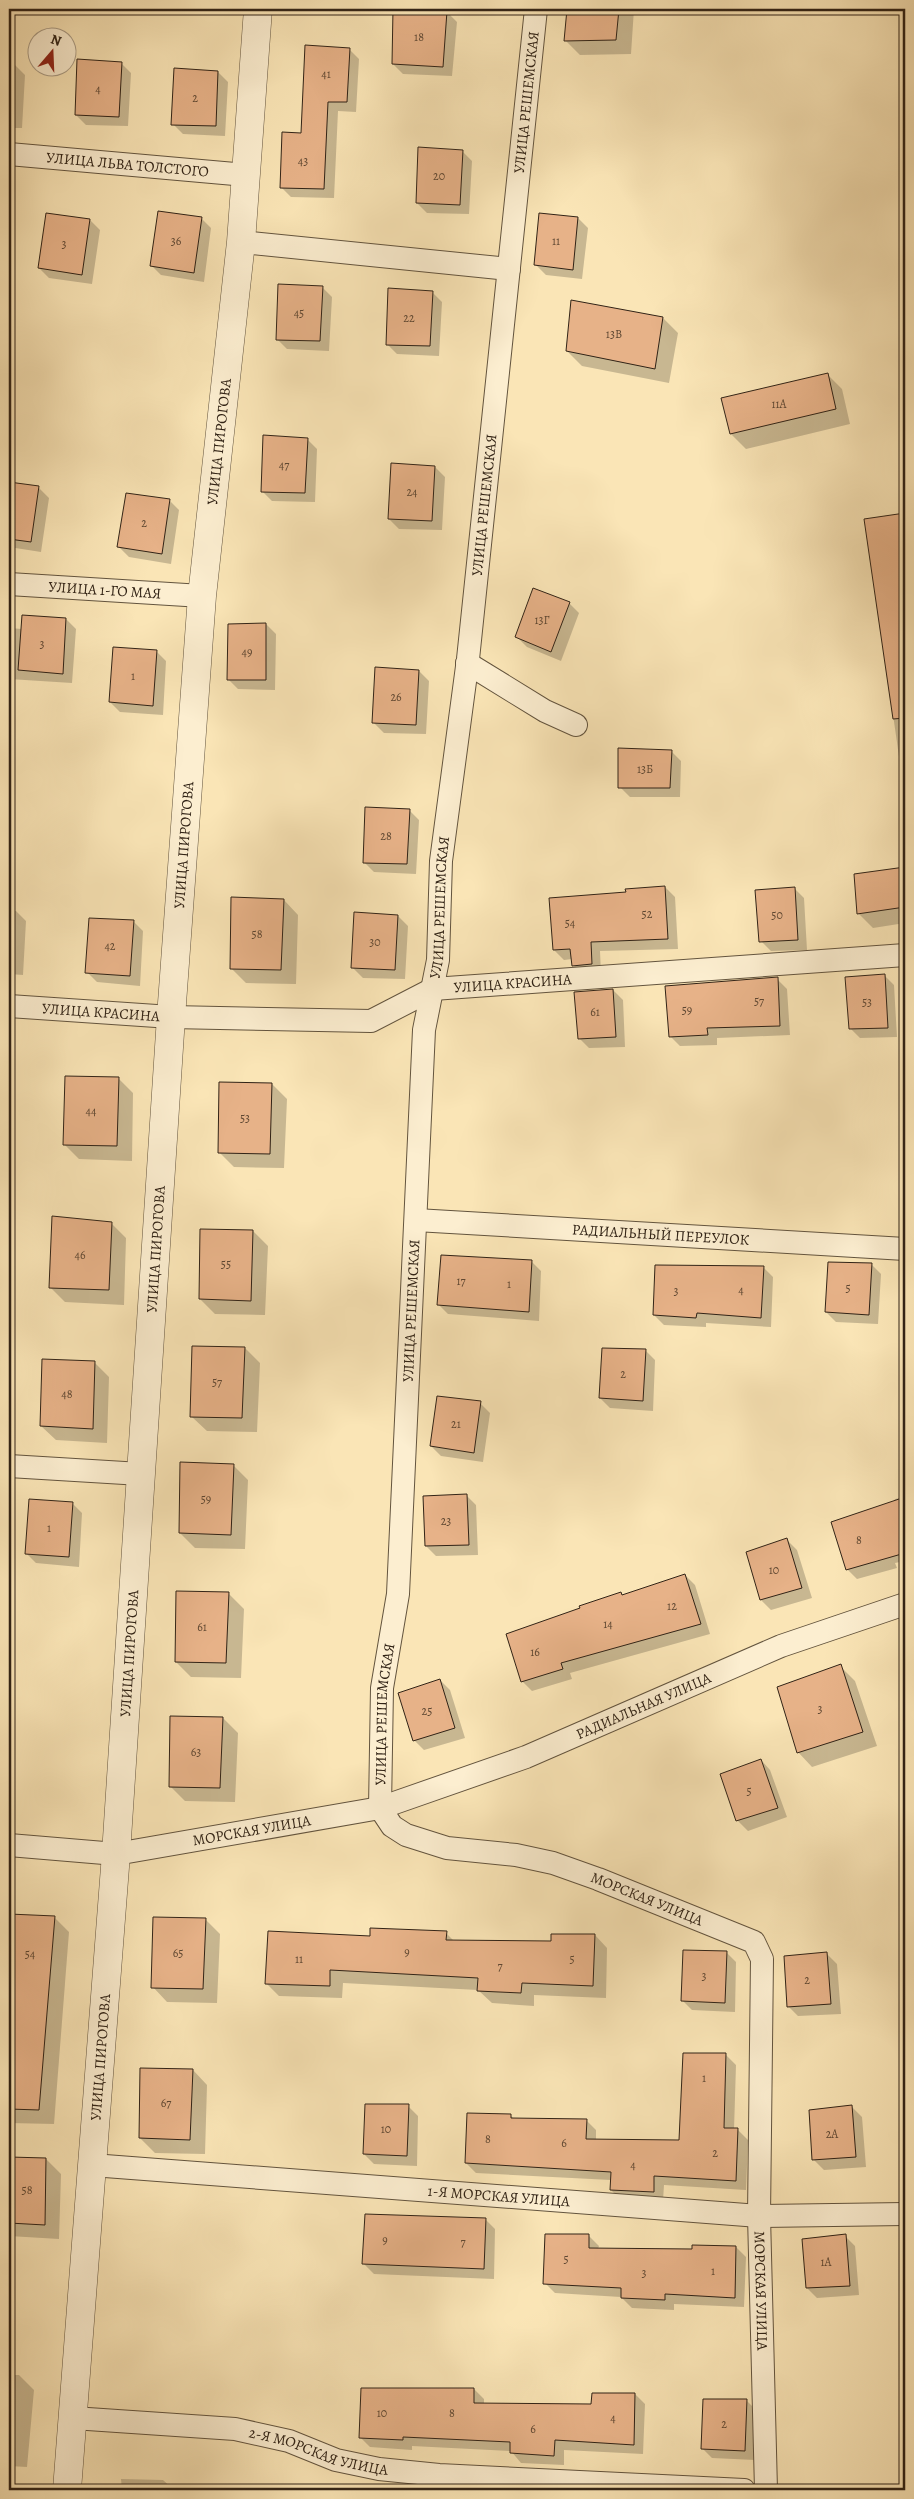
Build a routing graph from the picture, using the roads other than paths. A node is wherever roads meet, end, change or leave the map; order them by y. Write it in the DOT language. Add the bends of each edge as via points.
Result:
graph roads {
  1 [pos="258,9"];
  2 [pos="536,9"];
  3 [pos="9,154"];
  4 [pos="246,176"];
  5 [pos="241,242"];
  6 [pos="509,269"];
  7 [pos="9,584"];
  8 [pos="202,596"];
  9 [pos="467,663"];
  10 [pos="576,725"];
  11 [pos="905,954"];
  12 [pos="433,990"];
  13 [pos="9,1006"];
  14 [pos="171,1017"];
  15 [pos="416,1220"];
  16 [pos="905,1249"];
  17 [pos="9,1466"];
  18 [pos="141,1474"];
  19 [pos="905,1604"];
  20 [pos="380,1808"];
  21 [pos="9,1845"];
  22 [pos="116,1854"];
  23 [pos="92,2165"];
  24 [pos="905,2214"];
  25 [pos="759,2216"];
  26 [pos="73,2418"];
  27 [pos="67,2490"];
  28 [pos="744,2490"];
  29 [pos="766,2490"];
  1 -- 4 [label="street, УЛИЦА ПИРОГОВА"];
  2 -- 6 [label="street, УЛИЦА РЕШЕМСКАЯ"];
  3 -- 4 [label="street, УЛИЦА ЛЬВА ТОЛСТОГО"];
  4 -- 5 [label="street, УЛИЦА ПИРОГОВА"];
  5 -- 6 [label="street"];
  5 -- 8 [label="street, УЛИЦА ПИРОГОВА"];
  6 -- 9 [label="street, УЛИЦА РЕШЕМСКАЯ"];
  7 -- 8 [label="street, УЛИЦА 1-ГО МАЯ"];
  8 -- 14 [label="street, УЛИЦА ПИРОГОВА"];
  9 -- 10 [label="street" via="545,711"];
  9 -- 12 [label="street, УЛИЦА РЕШЕМСКАЯ" via="442,861 438,960"];
  11 -- 12 [label="street, УЛИЦА КРАСИНА"];
  12 -- 14 [label="street, УЛИЦА КРАСИНА" via="371,1021"];
  12 -- 15 [label="street, УЛИЦА РЕШЕМСКАЯ" via="424,1030"];
  13 -- 14 [label="street, УЛИЦА КРАСИНА"];
  14 -- 18 [label="street, УЛИЦА ПИРОГОВА"];
  15 -- 16 [label="street, РАДИАЛЬНЫЙ ПЕРЕУЛОК"];
  15 -- 20 [label="street, УЛИЦА РЕШЕМСКАЯ" via="398,1594 382,1688"];
  17 -- 18 [label="street"];
  18 -- 22 [label="street, УЛИЦА ПИРОГОВА"];
  19 -- 20 [label="street, РАДИАЛЬНАЯ УЛИЦА" via="782,1646 526,1757"];
  20 -- 22 [label="street, МОРСКАЯ УЛИЦА"];
  20 -- 25 [label="street, МОРСКАЯ УЛИЦА" via="392,1826 406,1835 447,1848 516,1855 553,1863 754,1942 762,1959"];
  21 -- 22 [label="street, МОРСКАЯ УЛИЦА"];
  22 -- 23 [label="street, УЛИЦА ПИРОГОВА"];
  23 -- 25 [label="street, 1-Я МОРСКАЯ УЛИЦА"];
  23 -- 26 [label="street, УЛИЦА ПИРОГОВА"];
  24 -- 25 [label="street, 1-Я МОРСКАЯ УЛИЦА"];
  25 -- 29 [label="street, МОРСКАЯ УЛИЦА"];
  26 -- 27 [label="street, УЛИЦА ПИРОГОВА"];
  26 -- 28 [label="street, 2-Я МОРСКАЯ УЛИЦА" via="235,2428 289,2441 336,2460 379,2469 439,2475"];
}
